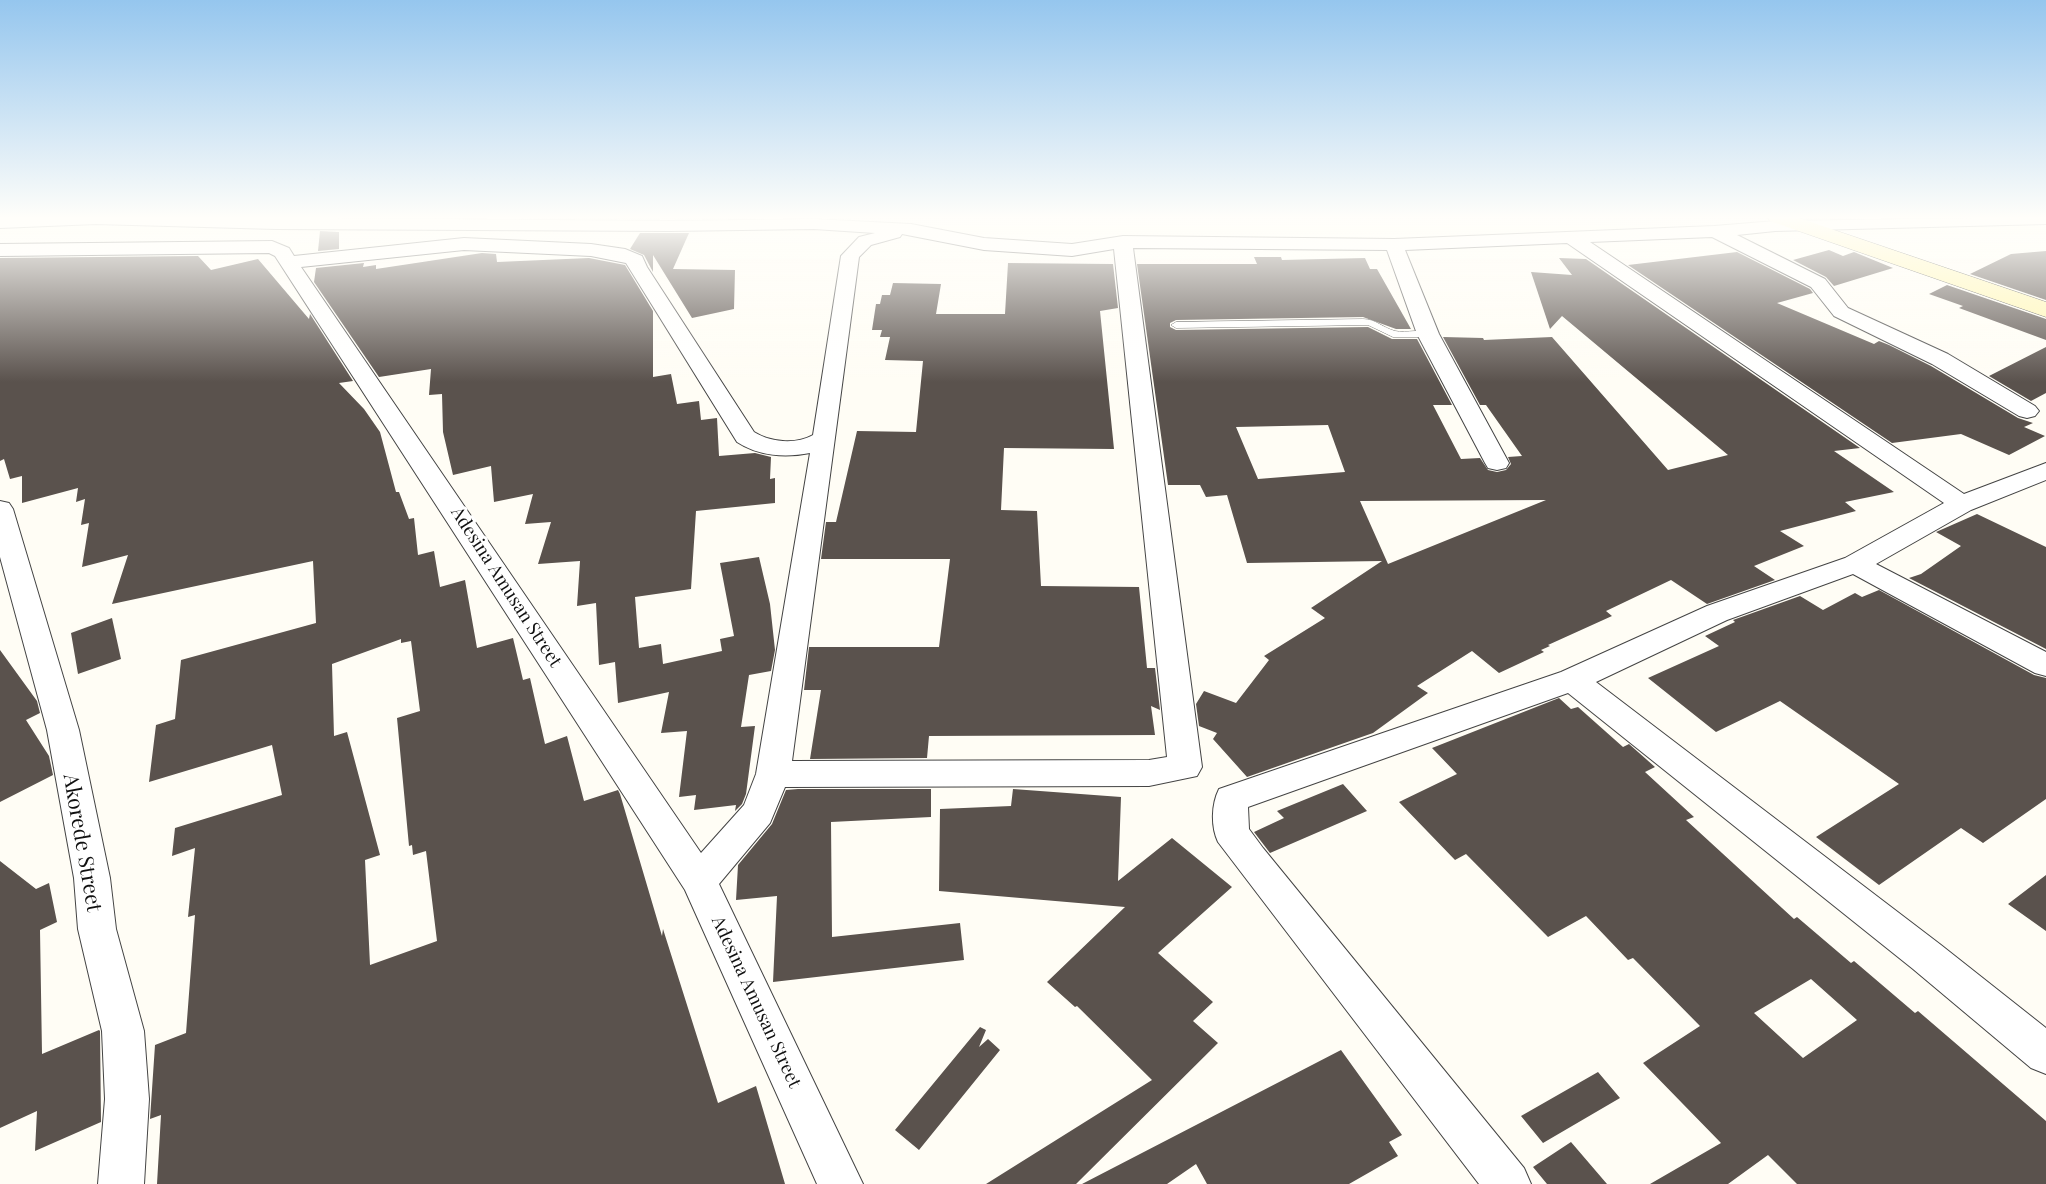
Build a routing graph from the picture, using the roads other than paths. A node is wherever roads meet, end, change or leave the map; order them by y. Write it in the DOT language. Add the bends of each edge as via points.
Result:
graph roads {
  1 [pos="298,272"];
  2 [pos="640,272"];
  3 [pos="848,272"];
  4 [pos="1126,272"];
  5 [pos="1404,272"];
  6 [pos="1623,272"];
  7 [pos="1800,272"];
  8 [pos="1943,272"];
  9 [pos="1964,272"];
  10 [pos="2046,301"];
  11 [pos="2046,310"];
  12 [pos="1176,325"];
  13 [pos="1428,334"];
  14 [pos="2027,411"];
  15 [pos="824,440"];
  16 [pos="1497,463"];
  17 [pos="2046,471"];
  18 [pos="1962,504"];
  19 [pos="0,508"];
  20 [pos="1855,564"];
  21 [pos="2046,665"];
  22 [pos="1572,680"];
  23 [pos="773,774"];
  24 [pos="699,881"];
  25 [pos="2046,1054"];
  26 [pos="122,1184"];
  27 [pos="840,1184"];
  28 [pos="1508,1184"];
  1 -- 24 [label="street, Adesina Amusan Street"];
  2 -- 15 [label="street" via="745,437 758,445 790,448 816,445"];
  3 -- 15 [label="street"];
  4 -- 23 [label="street" via="1185,767 1149,773"];
  5 -- 13 [label="street"];
  6 -- 18 [label="street"];
  7 -- 14 [label="street" via="1818,283 1841,312 1940,359"];
  8 -- 11 [label="main road"];
  9 -- 10 [label="main road"];
  12 -- 13 [label="lane" via="1370,322 1393,334"];
  13 -- 16 [label="street"];
  15 -- 23 [label="street"];
  17 -- 18 [label="street"];
  18 -- 20 [label="street"];
  19 -- 26 [label="street, Akorede Street" via="63,730 92,878 97,929 123,1031 127,1099"];
  20 -- 21 [label="street"];
  20 -- 22 [label="street" via="1717,613"];
  22 -- 25 [label="street"];
  22 -- 28 [label="street" via="1231,799 1231,832 1250,859"];
  23 -- 24 [label="street" via="758,813"];
  24 -- 27 [label="street, Adesina Amusan Street"];
}
